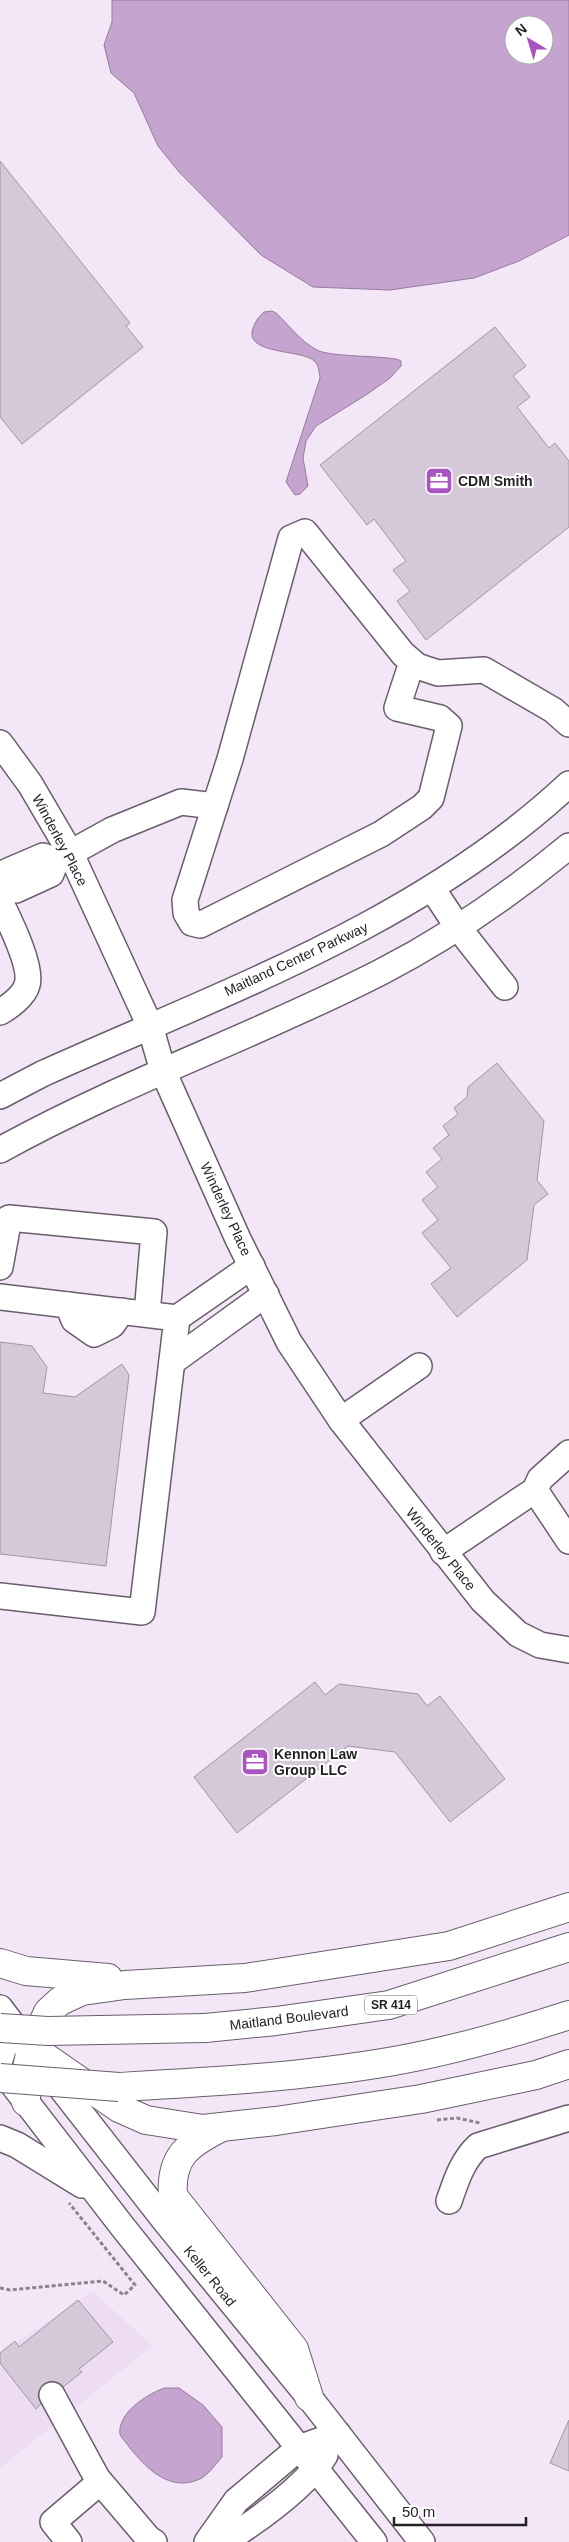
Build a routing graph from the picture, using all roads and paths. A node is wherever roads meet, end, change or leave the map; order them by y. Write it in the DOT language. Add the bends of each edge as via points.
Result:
graph roads {
  1 [pos="412,662"];
  2 [pos="569,724"];
  3 [pos="0,743"];
  4 [pos="569,784"];
  5 [pos="215,806"];
  6 [pos="569,846"];
  7 [pos="64,858"];
  8 [pos="432,888"];
  9 [pos="1,890"];
  10 [pos="457,926"];
  11 [pos="505,987"];
  12 [pos="0,1012"];
  13 [pos="150,1026"];
  14 [pos="163,1071"];
  15 [pos="0,1096"];
  16 [pos="0,1150"];
  17 [pos="252,1266"];
  18 [pos="0,1267"];
  19 [pos="266,1294"];
  20 [pos="0,1297"];
  21 [pos="146,1314"];
  22 [pos="177,1318"];
  23 [pos="172,1362"];
  24 [pos="419,1366"];
  25 [pos="341,1420"];
  26 [pos="569,1453"];
  27 [pos="535,1490"];
  28 [pos="569,1542"];
  29 [pos="443,1552"];
  30 [pos="0,1596"];
  31 [pos="569,1650"];
  32 [pos="569,1907"];
  33 [pos="569,1947"];
  34 [pos="0,1963"];
  35 [pos="142,1984"];
  36 [pos="569,2015"];
  37 [pos="7,2035"];
  38 [pos="569,2064"];
  39 [pos="0,2068"];
  40 [pos="0,2078"];
  41 [pos="26,2102"];
  42 [pos="569,2118"];
  43 [pos="427,2122"];
  44 [pos="488,2125"];
  45 [pos="222,2127"];
  46 [pos="0,2138"];
  47 [pos="97,2194"];
  48 [pos="65,2197"];
  49 [pos="449,2201"];
  50 [pos="0,2288"];
  51 [pos="52,2395"];
  52 [pos="309,2397"];
  53 [pos="338,2434"];
  54 [pos="299,2448"];
  55 [pos="316,2470"];
  56 [pos="100,2482"];
  57 [pos="149,2541"];
  58 [pos="70,2542"];
  59 [pos="207,2542"];
  60 [pos="224,2542"];
  61 [pos="374,2542"];
  62 [pos="422,2542"];
  1 -- 2 [label="street" via="438,673 484,670 553,710"];
  1 -- 5 [label="street" via="305,532 291,538"];
  1 -- 5 [label="street" via="397,708 440,718 449,726 431,798 422,807 381,834 200,925 192,923 186,913 185,900"];
  3 -- 7 [label="street, Winderley Place" via="30,784"];
  4 -- 8 [label="street, Maitland Center Parkway" via="496,843"];
  5 -- 7 [label="street" via="181,802 112,830"];
  6 -- 10 [label="street"];
  7 -- 9 [label="street" via="43,856 8,871"];
  7 -- 13 [label="street, Winderley Place"];
  8 -- 10 [label="street"];
  8 -- 13 [label="street, Maitland Center Parkway" via="342,940"];
  9 -- 12 [label="street" via="28,976 27,986 10,1006"];
  10 -- 11 [label="street"];
  10 -- 14 [label="street" via="356,985"];
  13 -- 14 [label="street, Winderley Place"];
  13 -- 15 [label="street, Maitland Center Parkway"];
  14 -- 16 [label="street" via="68,1114"];
  14 -- 17 [label="street, Winderley Place"];
  17 -- 19 [label="street, Winderley Place"];
  17 -- 22 [label="street"];
  18 -- 21 [label="street" via="9,1218 154,1232"];
  19 -- 23 [label="street"];
  19 -- 25 [label="street, Winderley Place" via="289,1342"];
  20 -- 21 [label="street"];
  21 -- 22 [label="street"];
  22 -- 23 [label="street"];
  23 -- 30 [label="street" via="142,1612"];
  24 -- 25 [label="street"];
  25 -- 29 [label="street, Winderley Place"];
  26 -- 27 [label="street" via="540,1479"];
  27 -- 28 [label="street"];
  27 -- 29 [label="street"];
  29 -- 31 [label="street, Winderley Place" via="483,1601 518,1634 540,1645"];
  32 -- 35 [label="highway" via="449,1946 246,1978"];
  33 -- 37 [label="highway, Maitland Boulevard / SR 414, bridge" via="388,2005 276,2022 205,2028 48,2031"];
  34 -- 35 [label="highway" via="26,1970"];
  35 -- 37 [label="highway" via="82,1991 60,2001 48,2012"];
  36 -- 40 [label="highway, bridge" via="526,2029 394,2061 266,2077 119,2087"];
  37 -- 41 [label="highway" via="26,2073"];
  37 -- 45 [label="highway" via="119,2108 146,2120 203,2129"];
  37 -- 52 [label="street, Keller Road" via="53,2078"];
  38 -- 45 [label="highway" via="536,2075 421,2099"];
  39 -- 41 [label="street"];
  41 -- 47 [label="street"];
  42 -- 49 [label="street" via="478,2146 461,2168"];
  43 -- 44 [label="path" via="457,2118"];
  45 -- 52 [label="highway" via="186,2149 172,2178 173,2196 294,2350"];
  46 -- 47 [label="street" via="17,2144"];
  47 -- 54 [label="street"];
  48 -- 50 [label="path" via="135,2284 124,2295 103,2281 10,2290"];
  51 -- 56 [label="street"];
  52 -- 53 [label="street, Keller Road"];
  53 -- 54 [label="street"];
  53 -- 55 [label="street"];
  53 -- 62 [label="street, Keller Road"];
  54 -- 55 [label="street"];
  54 -- 59 [label="street" via="236,2501"];
  55 -- 60 [label="street" via="250,2525"];
  55 -- 61 [label="street"];
  56 -- 57 [label="street"];
  56 -- 58 [label="street" via="53,2522"];
}
